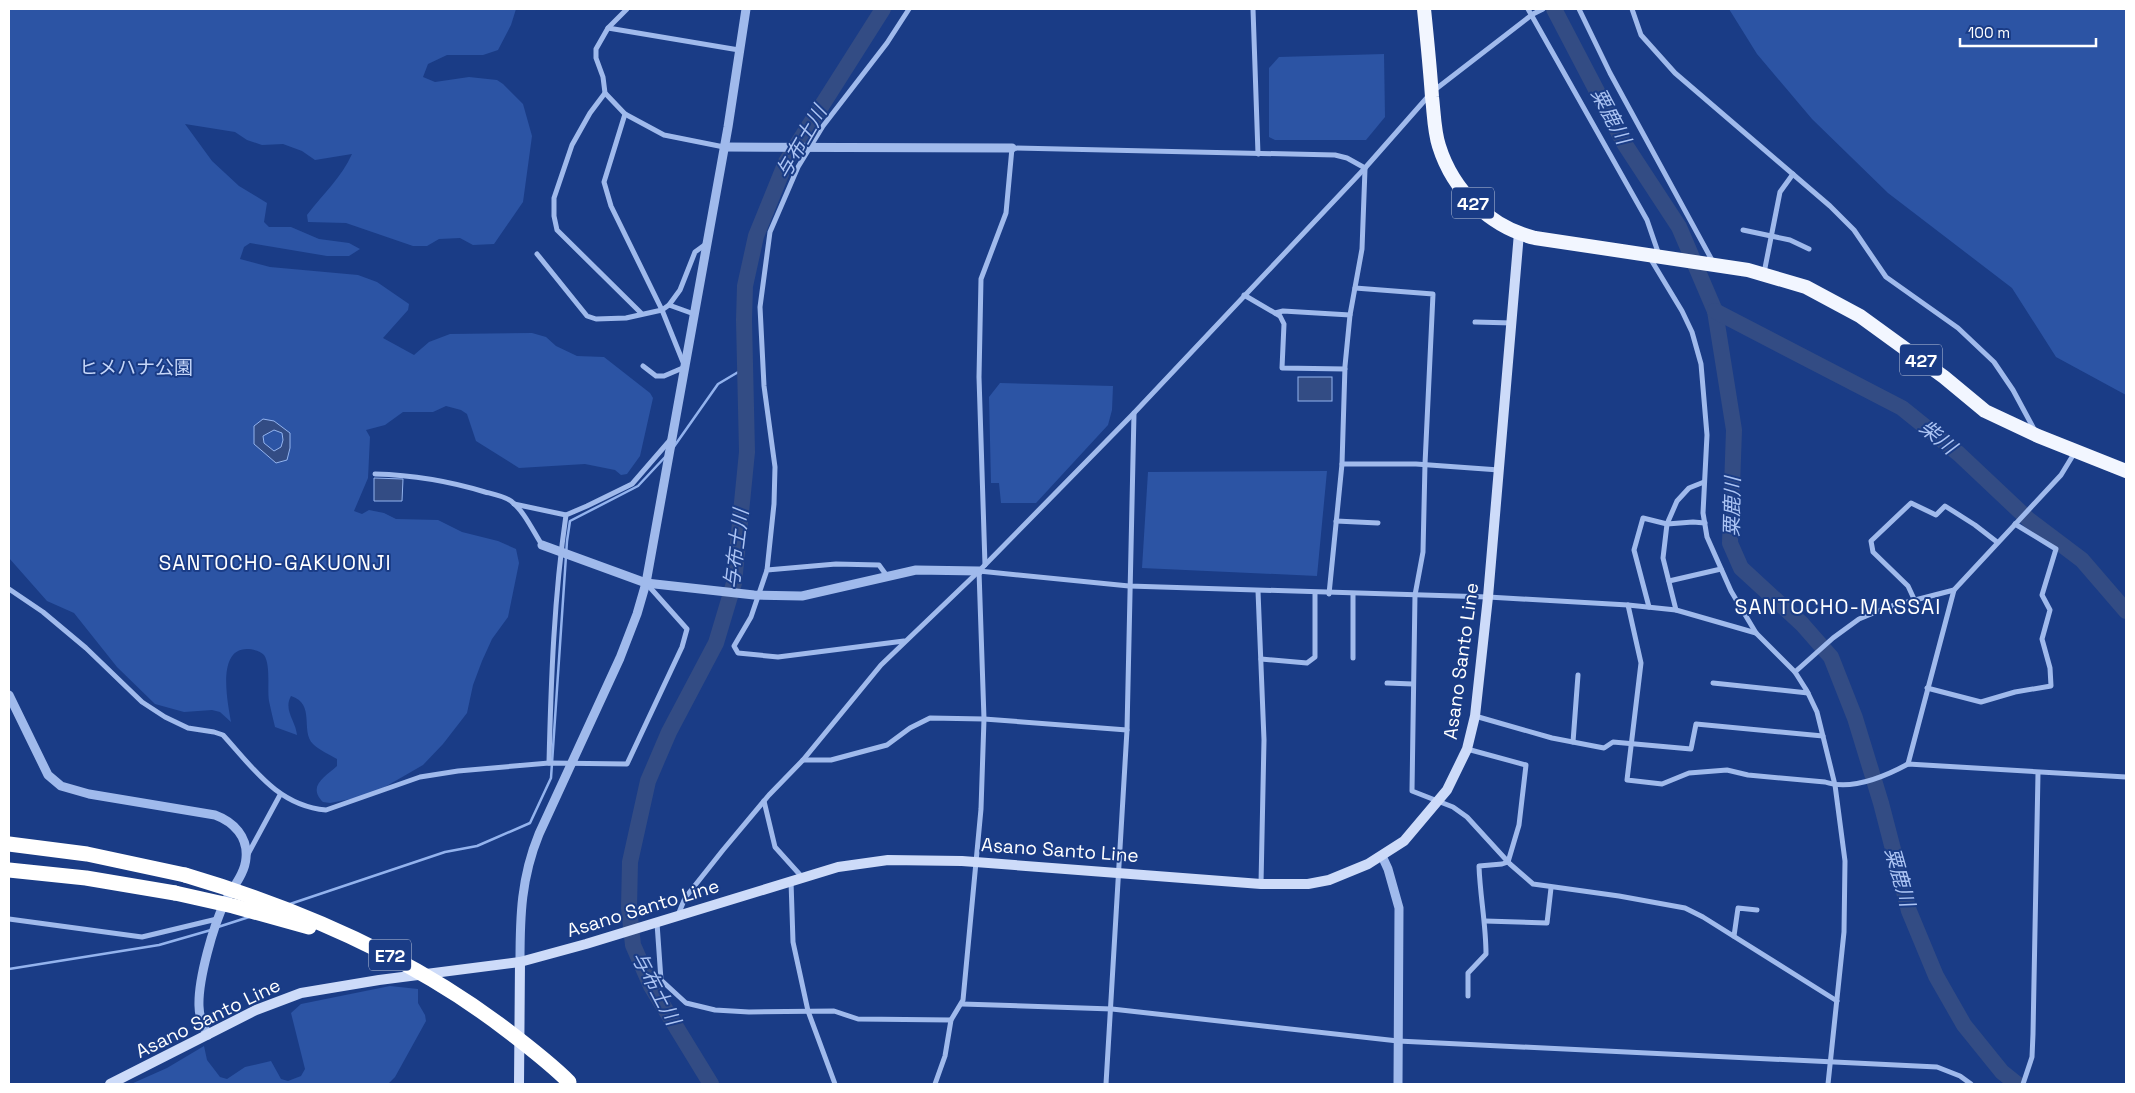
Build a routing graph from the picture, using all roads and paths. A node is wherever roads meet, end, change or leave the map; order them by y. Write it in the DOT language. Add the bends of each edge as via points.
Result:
graph roads {
  1 [pos="627,9"];
  2 [pos="746,9"];
  3 [pos="909,9"];
  4 [pos="1253,9"];
  5 [pos="1424,9"];
  6 [pos="1528,9"];
  7 [pos="1543,9"];
  8 [pos="1579,9"];
  9 [pos="1632,9"];
  10 [pos="1532,15"];
  11 [pos="608,28"];
  12 [pos="739,50"];
  13 [pos="1432,92"];
  14 [pos="605,93"];
  15 [pos="625,114"];
  16 [pos="724,147"];
  17 [pos="1012,148"];
  18 [pos="806,149"];
  19 [pos="1258,154"];
  20 [pos="1365,168"];
  21 [pos="1793,174"];
  22 [pos="1743,230"];
  23 [pos="1519,234"];
  24 [pos="1771,236"];
  25 [pos="707,243"];
  26 [pos="1809,249"];
  27 [pos="537,254"];
  28 [pos="1658,257"];
  29 [pos="1712,264"];
  30 [pos="1764,274"];
  31 [pos="1355,288"];
  32 [pos="1244,295"];
  33 [pos="669,305"];
  34 [pos="662,310"];
  35 [pos="1275,313"];
  36 [pos="641,314"];
  37 [pos="694,314"];
  38 [pos="1350,314"];
  39 [pos="1475,322"];
  40 [pos="1512,323"];
  41 [pos="643,366"];
  42 [pos="685,368"];
  43 [pos="1345,369"];
  44 [pos="1134,413"];
  45 [pos="2038,436"];
  46 [pos="672,438"];
  47 [pos="2076,451"];
  48 [pos="1342,464"];
  49 [pos="1425,464"];
  50 [pos="1499,470"];
  51 [pos="2126,471"];
  52 [pos="375,474"];
  53 [pos="1704,482"];
  54 [pos="513,504"];
  55 [pos="566,515"];
  56 [pos="1336,521"];
  57 [pos="1378,523"];
  58 [pos="1705,523"];
  59 [pos="2016,523"];
  60 [pos="1667,524"];
  61 [pos="1997,542"];
  62 [pos="542,545"];
  63 [pos="560,551"];
  64 [pos="982,568"];
  65 [pos="1722,569"];
  66 [pos="767,570"];
  67 [pos="888,577"];
  68 [pos="1668,581"];
  69 [pos="646,584"];
  70 [pos="1129,586"];
  71 [pos="9,589"];
  72 [pos="1954,590"];
  73 [pos="1258,591"];
  74 [pos="1315,593"];
  75 [pos="1329,594"];
  76 [pos="1354,594"];
  77 [pos="756,595"];
  78 [pos="1415,595"];
  79 [pos="1488,597"];
  80 [pos="1915,601"];
  81 [pos="1628,605"];
  82 [pos="1649,607"];
  83 [pos="1676,610"];
  84 [pos="1756,633"];
  85 [pos="905,641"];
  86 [pos="1353,658"];
  87 [pos="1261,659"];
  88 [pos="1795,672"];
  89 [pos="1578,675"];
  90 [pos="1387,683"];
  91 [pos="1713,683"];
  92 [pos="1413,684"];
  93 [pos="1928,688"];
  94 [pos="1808,693"];
  95 [pos="9,696"];
  96 [pos="1475,716"];
  97 [pos="984,719"];
  98 [pos="1127,730"];
  99 [pos="1823,736"];
  100 [pos="1572,742"];
  101 [pos="1630,744"];
  102 [pos="1467,749"];
  103 [pos="803,760"];
  104 [pos="548,763"];
  105 [pos="1908,764"];
  106 [pos="571,765"];
  107 [pos="2038,773"];
  108 [pos="2126,777"];
  109 [pos="1835,785"];
  110 [pos="280,795"];
  111 [pos="764,801"];
  112 [pos="1438,802"];
  113 [pos="9,844"];
  114 [pos="9,850"];
  115 [pos="1382,856"];
  116 [pos="246,859"];
  117 [pos="975,862"];
  118 [pos="1508,862"];
  119 [pos="9,870"];
  120 [pos="1120,872"];
  121 [pos="802,877"];
  122 [pos="791,880"];
  123 [pos="180,883"];
  124 [pos="1261,884"];
  125 [pos="1551,888"];
  126 [pos="1757,910"];
  127 [pos="677,916"];
  128 [pos="9,919"];
  129 [pos="218,919"];
  130 [pos="1485,921"];
  131 [pos="654,923"];
  132 [pos="1734,936"];
  133 [pos="520,962"];
  134 [pos="1468,996"];
  135 [pos="1837,1001"];
  136 [pos="962,1004"];
  137 [pos="1112,1009"];
  138 [pos="808,1011"];
  139 [pos="951,1020"];
  140 [pos="208,1035"];
  141 [pos="1398,1041"];
  142 [pos="1829,1061"];
  143 [pos="2024,1082"];
  144 [pos="110,1084"];
  145 [pos="519,1084"];
  146 [pos="567,1084"];
  147 [pos="835,1084"];
  148 [pos="934,1084"];
  149 [pos="1106,1084"];
  150 [pos="1398,1084"];
  151 [pos="1828,1084"];
  152 [pos="1971,1084"];
  1 -- 11 [label="street"];
  2 -- 12 [label="street"];
  3 -- 18 [label="street"];
  4 -- 19 [label="street"];
  5 -- 13 [label="highway, 427"];
  6 -- 10 [label="street"];
  7 -- 10 [label="street"];
  8 -- 29 [label="street"];
  9 -- 21 [label="street" via="1642,35 1675,73"];
  10 -- 13 [label="street"];
  10 -- 28 [label="street" via="1647,220"];
  11 -- 12 [label="street"];
  11 -- 14 [label="street" via="596,49"];
  12 -- 16 [label="street"];
  13 -- 20 [label="street"];
  13 -- 23 [label="highway, 427" via="1439,145 1458,184 1488,216"];
  14 -- 15 [label="street"];
  14 -- 36 [label="street" via="572,144 554,198 554,216 557,230"];
  15 -- 16 [label="street" via="664,135"];
  15 -- 34 [label="street" via="604,182 611,206"];
  16 -- 18 [label="street"];
  16 -- 25 [label="street"];
  17 -- 18 [label="street"];
  17 -- 19 [label="street"];
  17 -- 64 [label="street" via="1006,213 981,279"];
  18 -- 66 [label="street" via="770,232 760,307 764,386 775,467"];
  19 -- 20 [label="street" via="1339,155"];
  20 -- 31 [label="street" via="1362,249"];
  20 -- 32 [label="street"];
  21 -- 24 [label="street" via="1780,192"];
  21 -- 45 [label="street" via="1854,230 1886,277 1958,328 1994,362"];
  22 -- 24 [label="street"];
  23 -- 28 [label="highway, 427"];
  23 -- 40 [label="main road, Asano Santo Line"];
  24 -- 26 [label="street"];
  24 -- 30 [label="street"];
  25 -- 33 [label="street" via="695,252 680,290"];
  25 -- 37 [label="street"];
  27 -- 36 [label="street" via="587,316 596,319 626,318"];
  28 -- 29 [label="highway, 427"];
  28 -- 53 [label="street" via="1692,332 1701,364 1707,435"];
  29 -- 30 [label="highway, 427"];
  30 -- 45 [label="highway, 427" via="1806,287 1843,306 1944,377 1985,411"];
  31 -- 38 [label="street"];
  31 -- 49 [label="street" via="1433,294"];
  32 -- 35 [label="street"];
  32 -- 44 [label="street"];
  33 -- 34 [label="street"];
  33 -- 37 [label="street"];
  34 -- 36 [label="street"];
  34 -- 42 [label="street"];
  35 -- 38 [label="street"];
  35 -- 43 [label="street" via="1284,324 1282,368"];
  37 -- 42 [label="street"];
  38 -- 43 [label="street"];
  39 -- 40 [label="street"];
  40 -- 50 [label="main road, Asano Santo Line"];
  41 -- 42 [label="street" via="656,376"];
  42 -- 46 [label="street"];
  43 -- 48 [label="street"];
  44 -- 64 [label="street"];
  44 -- 70 [label="street"];
  45 -- 47 [label="highway, 427"];
  46 -- 55 [label="street" via="632,484"];
  46 -- 69 [label="street"];
  47 -- 51 [label="highway, 427"];
  47 -- 59 [label="street" via="2061,475"];
  48 -- 49 [label="street"];
  48 -- 56 [label="street"];
  49 -- 50 [label="street"];
  49 -- 78 [label="street" via="1423,552"];
  50 -- 79 [label="main road, Asano Santo Line"];
  52 -- 54 [label="street" via="463,485 500,496"];
  53 -- 58 [label="street"];
  53 -- 60 [label="street" via="1689,488 1677,501"];
  54 -- 55 [label="street"];
  54 -- 62 [label="street"];
  55 -- 63 [label="street"];
  56 -- 57 [label="street"];
  56 -- 75 [label="street"];
  58 -- 60 [label="street"];
  58 -- 65 [label="street" via="1707,537"];
  59 -- 61 [label="street"];
  59 -- 93 [label="street" via="2056,549 2042,595 2050,610 2042,639 2051,686 1981,702"];
  60 -- 68 [label="street" via="1662,558"];
  60 -- 82 [label="street" via="1643,518 1634,550"];
  61 -- 72 [label="street"];
  61 -- 80 [label="street" via="1945,506 1936,515 1911,503 1871,541 1873,552 1908,586"];
  62 -- 63 [label="street"];
  63 -- 69 [label="street"];
  63 -- 104 [label="street"];
  64 -- 67 [label="street" via="916,570"];
  64 -- 70 [label="street"];
  64 -- 85 [label="street"];
  64 -- 97 [label="street"];
  65 -- 68 [label="street"];
  65 -- 84 [label="street"];
  66 -- 67 [label="street" via="836,564 879,565"];
  66 -- 77 [label="street"];
  67 -- 77 [label="street" via="802,596"];
  68 -- 83 [label="street"];
  69 -- 77 [label="street"];
  69 -- 106 [label="street" via="620,658"];
  69 -- 106 [label="street" via="688,628 682,647 627,764"];
  70 -- 73 [label="street"];
  70 -- 98 [label="street"];
  71 -- 110 [label="street" via="86,648 142,702 188,728 223,735"];
  72 -- 80 [label="street"];
  72 -- 93 [label="street"];
  73 -- 74 [label="street"];
  73 -- 87 [label="street"];
  74 -- 75 [label="street"];
  74 -- 87 [label="street" via="1315,657 1307,663"];
  75 -- 76 [label="street"];
  76 -- 78 [label="street"];
  76 -- 86 [label="street"];
  77 -- 85 [label="street" via="751,617 734,646 738,653 778,656"];
  78 -- 79 [label="street"];
  78 -- 92 [label="street"];
  79 -- 81 [label="street"];
  79 -- 96 [label="main road, Asano Santo Line"];
  80 -- 88 [label="street" via="1888,607 1858,620 1832,638"];
  81 -- 82 [label="street"];
  81 -- 101 [label="street" via="1641,663"];
  82 -- 83 [label="street"];
  83 -- 84 [label="street"];
  84 -- 88 [label="street"];
  85 -- 103 [label="street" via="881,664"];
  87 -- 124 [label="street" via="1264,740"];
  88 -- 94 [label="street"];
  89 -- 100 [label="street"];
  90 -- 92 [label="street"];
  91 -- 94 [label="street"];
  92 -- 112 [label="street" via="1412,791"];
  93 -- 105 [label="street"];
  94 -- 99 [label="street"];
  95 -- 116 [label="street" via="54,782 78,792 223,818 232,823 242,836"];
  96 -- 100 [label="street"];
  96 -- 102 [label="main road, Asano Santo Line"];
  97 -- 98 [label="street"];
  97 -- 103 [label="street" via="930,718 887,745 831,760"];
  97 -- 117 [label="street" via="981,809"];
  98 -- 120 [label="street"];
  99 -- 101 [label="street" via="1696,724 1691,749"];
  99 -- 109 [label="street"];
  100 -- 101 [label="street" via="1604,748 1613,742"];
  101 -- 109 [label="street" via="1627,780 1662,784 1690,773 1727,770"];
  102 -- 112 [label="main road, Asano Santo Line"];
  102 -- 118 [label="street" via="1526,765 1519,826"];
  103 -- 111 [label="street"];
  104 -- 106 [label="street"];
  104 -- 110 [label="street" via="420,777 326,810 310,809"];
  105 -- 107 [label="street"];
  105 -- 109 [label="street" via="1887,775"];
  106 -- 133 [label="street" via="539,834 526,874 521,908"];
  107 -- 108 [label="street"];
  107 -- 143 [label="street" via="2032,1057"];
  109 -- 135 [label="street" via="1845,861 1844,932"];
  110 -- 116 [label="street"];
  111 -- 121 [label="street" via="775,847"];
  111 -- 127 [label="street" via="685,898"];
  112 -- 115 [label="main road, Asano Santo Line" via="1404,841"];
  112 -- 118 [label="street" via="1453,807 1466,817"];
  113 -- 123 [label="highway, E72" via="87,854"];
  114 -- 123 [label="highway, E72" via="88,860"];
  115 -- 124 [label="main road, Asano Santo Line" via="1329,880 1308,884"];
  115 -- 141 [label="street" via="1399,908"];
  116 -- 129 [label="street"];
  117 -- 120 [label="main road, Asano Santo Line"];
  117 -- 121 [label="main road, Asano Santo Line" via="888,860"];
  117 -- 136 [label="street"];
  118 -- 125 [label="street" via="1533,884"];
  118 -- 130 [label="street" via="1479,866"];
  119 -- 123 [label="highway"];
  120 -- 124 [label="main road, Asano Santo Line"];
  120 -- 137 [label="street"];
  121 -- 122 [label="main road, Asano Santo Line"];
  122 -- 127 [label="main road, Asano Santo Line"];
  122 -- 138 [label="street" via="793,942"];
  123 -- 146 [label="highway, E72, bridge" via="233,906 330,934 439,994"];
  123 -- 146 [label="highway, E72, bridge" via="275,905 398,959 477,1008 552,1065"];
  125 -- 130 [label="street" via="1547,923"];
  125 -- 132 [label="street" via="1685,908"];
  126 -- 132 [label="street" via="1738,908"];
  127 -- 131 [label="main road, Asano Santo Line"];
  128 -- 129 [label="street" via="142,937"];
  129 -- 140 [label="street" via="199,998 201,1019"];
  130 -- 134 [label="street" via="1486,954 1468,973"];
  131 -- 133 [label="main road, Asano Santo Line"];
  131 -- 138 [label="street" via="661,980 686,1003 724,1011"];
  132 -- 135 [label="street"];
  133 -- 140 [label="main road, Asano Santo Line" via="301,993 270,1003"];
  133 -- 145 [label="main road"];
  135 -- 142 [label="street"];
  136 -- 137 [label="street"];
  136 -- 139 [label="street"];
  137 -- 141 [label="street"];
  137 -- 149 [label="street"];
  138 -- 139 [label="street" via="834,1011 858,1019"];
  138 -- 147 [label="street"];
  139 -- 148 [label="street" via="945,1056"];
  140 -- 144 [label="main road, Asano Santo Line"];
  141 -- 142 [label="street"];
  141 -- 150 [label="street"];
  142 -- 151 [label="street"];
  142 -- 152 [label="street" via="1937,1067"];
}
